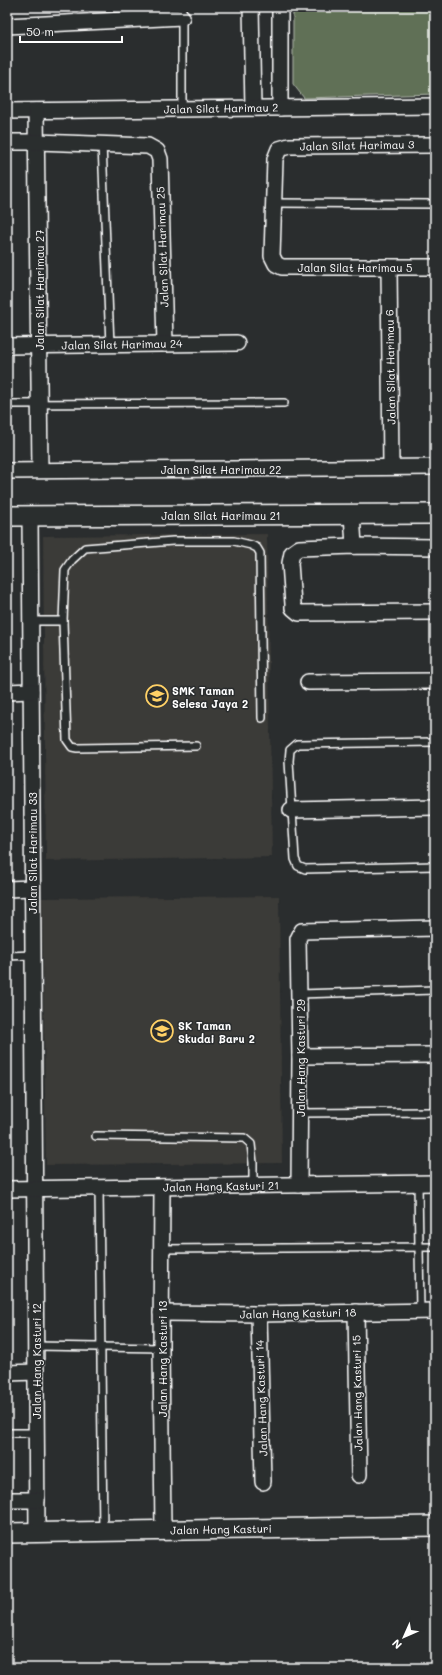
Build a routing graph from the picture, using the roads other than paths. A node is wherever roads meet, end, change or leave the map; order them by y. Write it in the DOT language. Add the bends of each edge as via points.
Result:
graph roads {
  1 [pos="251,7"];
  2 [pos="280,7"];
  3 [pos="182,12"];
  4 [pos="7,26"];
  5 [pos="435,106"];
  6 [pos="253,108"];
  7 [pos="280,108"];
  8 [pos="182,109"];
  9 [pos="7,111"];
  10 [pos="36,111"];
  11 [pos="7,142"];
  12 [pos="37,142"];
  13 [pos="102,144"];
  14 [pos="435,145"];
  15 [pos="274,203"];
  16 [pos="435,204"];
  17 [pos="389,267"];
  18 [pos="435,267"];
  19 [pos="236,343"];
  20 [pos="165,344"];
  21 [pos="110,345"];
  22 [pos="7,346"];
  23 [pos="39,346"];
  24 [pos="40,403"];
  25 [pos="284,403"];
  26 [pos="7,404"];
  27 [pos="391,467"];
  28 [pos="435,467"];
  29 [pos="7,470"];
  30 [pos="40,470"];
  31 [pos="352,514"];
  32 [pos="435,514"];
  33 [pos="7,516"];
  34 [pos="30,516"];
  35 [pos="354,546"];
  36 [pos="435,547"];
  37 [pos="435,612"];
  38 [pos="31,621"];
  39 [pos="63,621"];
  40 [pos="435,681"];
  41 [pos="308,682"];
  42 [pos="31,691"];
  43 [pos="7,692"];
  44 [pos="262,718"];
  45 [pos="435,742"];
  46 [pos="196,746"];
  47 [pos="435,807"];
  48 [pos="291,810"];
  49 [pos="435,866"];
  50 [pos="32,888"];
  51 [pos="7,889"];
  52 [pos="435,928"];
  53 [pos="33,955"];
  54 [pos="7,956"];
  55 [pos="435,990"];
  56 [pos="299,994"];
  57 [pos="435,1055"];
  58 [pos="300,1056"];
  59 [pos="435,1112"];
  60 [pos="300,1113"];
  61 [pos="96,1136"];
  62 [pos="418,1183"];
  63 [pos="435,1183"];
  64 [pos="299,1185"];
  65 [pos="253,1186"];
  66 [pos="162,1187"];
  67 [pos="99,1188"];
  68 [pos="7,1189"];
  69 [pos="35,1189"];
  70 [pos="435,1247"];
  71 [pos="419,1248"];
  72 [pos="161,1249"];
  73 [pos="428,1311"];
  74 [pos="161,1312"];
  75 [pos="356,1312"];
  76 [pos="259,1314"];
  77 [pos="36,1346"];
  78 [pos="101,1347"];
  79 [pos="161,1348"];
  80 [pos="7,1372"];
  81 [pos="36,1372"];
  82 [pos="7,1433"];
  83 [pos="36,1433"];
  84 [pos="359,1475"];
  85 [pos="263,1482"];
  86 [pos="7,1500"];
  87 [pos="37,1500"];
  88 [pos="435,1526"];
  89 [pos="163,1530"];
  90 [pos="102,1531"];
  91 [pos="37,1532"];
  92 [pos="7,1533"];
  1 -- 6 [label="street"];
  2 -- 7 [label="street"];
  3 -- 4 [label="street"];
  3 -- 8 [label="lane"];
  5 -- 7 [label="street, Jalan Silat Harimau 2"];
  6 -- 7 [label="street, Jalan Silat Harimau 2"];
  6 -- 8 [label="street, Jalan Silat Harimau 2"];
  8 -- 10 [label="street, Jalan Silat Harimau 2"];
  9 -- 10 [label="street, Jalan Silat Harimau 2"];
  10 -- 12 [label="street, Jalan Silat Harimau 27"];
  11 -- 12 [label="street"];
  12 -- 13 [label="street"];
  12 -- 23 [label="street, Jalan Silat Harimau 27"];
  13 -- 20 [label="street, Jalan Silat Harimau 25" via="148,146 157,151 160,159"];
  13 -- 21 [label="lane"];
  14 -- 15 [label="street, Jalan Silat Harimau 3" via="289,146 279,149 275,159"];
  15 -- 16 [label="lane"];
  15 -- 17 [label="street, Jalan Silat Harimau 5" via="272,256 276,264 282,267"];
  17 -- 18 [label="street, Jalan Silat Harimau 5"];
  17 -- 27 [label="street, Jalan Silat Harimau 6"];
  19 -- 20 [label="street, Jalan Silat Harimau 24"];
  20 -- 21 [label="street, Jalan Silat Harimau 24"];
  21 -- 23 [label="street, Jalan Silat Harimau 24"];
  22 -- 23 [label="street, Jalan Silat Harimau 24"];
  23 -- 24 [label="street, Jalan Silat Harimau 27"];
  24 -- 25 [label="lane"];
  24 -- 26 [label="lane"];
  24 -- 30 [label="street, Jalan Silat Harimau 27"];
  27 -- 28 [label="street, Jalan Silat Harimau 22"];
  27 -- 30 [label="street, Jalan Silat Harimau 22"];
  29 -- 30 [label="street, Jalan Silat Harimau 22"];
  31 -- 32 [label="street, Jalan Silat Harimau 21"];
  31 -- 34 [label="street, Jalan Silat Harimau 21"];
  31 -- 35 [label="street"];
  33 -- 34 [label="street, Jalan Silat Harimau 21"];
  34 -- 38 [label="street, Jalan Silat Harimau 33"];
  35 -- 36 [label="street"];
  35 -- 37 [label="street" via="299,548 292,553 290,563 293,608 299,613"];
  38 -- 39 [label="lane"];
  38 -- 42 [label="street, Jalan Silat Harimau 33"];
  39 -- 44 [label="lane" via="65,570 85,548 173,540 234,541 251,545 260,553"];
  39 -- 46 [label="lane" via="67,740 70,745 77,748 103,749"];
  40 -- 41 [label="street"];
  42 -- 43 [label="street"];
  42 -- 50 [label="street, Jalan Silat Harimau 33"];
  45 -- 48 [label="lane" via="297,744 290,750"];
  47 -- 48 [label="street"];
  48 -- 49 [label="lane" via="295,858 301,868"];
  50 -- 51 [label="street"];
  50 -- 53 [label="street, Jalan Silat Harimau 33"];
  52 -- 56 [label="street, Jalan Hang Kasturi 29" via="302,931 298,939"];
  53 -- 54 [label="lane"];
  53 -- 69 [label="street, Jalan Silat Harimau 33"];
  55 -- 56 [label="lane"];
  56 -- 58 [label="street, Jalan Hang Kasturi 29"];
  57 -- 58 [label="street"];
  58 -- 60 [label="street, Jalan Hang Kasturi 29"];
  59 -- 60 [label="lane"];
  60 -- 64 [label="street, Jalan Hang Kasturi 29"];
  61 -- 65 [label="lane" via="244,1138 251,1144"];
  62 -- 63 [label="street, Jalan Hang Kasturi 21"];
  62 -- 64 [label="street, Jalan Hang Kasturi 21"];
  62 -- 71 [label="lane"];
  64 -- 65 [label="street, Jalan Hang Kasturi 21"];
  65 -- 66 [label="street, Jalan Hang Kasturi 21"];
  66 -- 67 [label="street, Jalan Hang Kasturi 21"];
  66 -- 72 [label="street, Jalan Hang Kasturi 13"];
  67 -- 69 [label="street, Jalan Hang Kasturi 21"];
  67 -- 78 [label="lane"];
  68 -- 69 [label="street, Jalan Hang Kasturi 21"];
  69 -- 77 [label="street, Jalan Hang Kasturi 12"];
  70 -- 71 [label="lane"];
  71 -- 72 [label="lane"];
  71 -- 73 [label="lane"];
  72 -- 74 [label="street, Jalan Hang Kasturi 13"];
  73 -- 75 [label="street, Jalan Hang Kasturi 18"];
  74 -- 76 [label="street, Jalan Hang Kasturi 18"];
  74 -- 79 [label="street, Jalan Hang Kasturi 13"];
  75 -- 76 [label="street, Jalan Hang Kasturi 18"];
  75 -- 84 [label="street, Jalan Hang Kasturi 15"];
  76 -- 85 [label="street, Jalan Hang Kasturi 14"];
  77 -- 78 [label="lane"];
  77 -- 81 [label="street, Jalan Hang Kasturi 12"];
  78 -- 79 [label="lane"];
  78 -- 90 [label="lane"];
  79 -- 89 [label="street, Jalan Hang Kasturi 13"];
  80 -- 81 [label="street"];
  81 -- 83 [label="street, Jalan Hang Kasturi 12"];
  82 -- 83 [label="lane"];
  83 -- 87 [label="street, Jalan Hang Kasturi 12"];
  86 -- 87 [label="street"];
  87 -- 91 [label="street, Jalan Hang Kasturi 12"];
  88 -- 89 [label="street, Jalan Hang Kasturi"];
  89 -- 90 [label="street, Jalan Hang Kasturi"];
  90 -- 91 [label="street, Jalan Hang Kasturi"];
  91 -- 92 [label="street, Jalan Hang Kasturi"];
}
